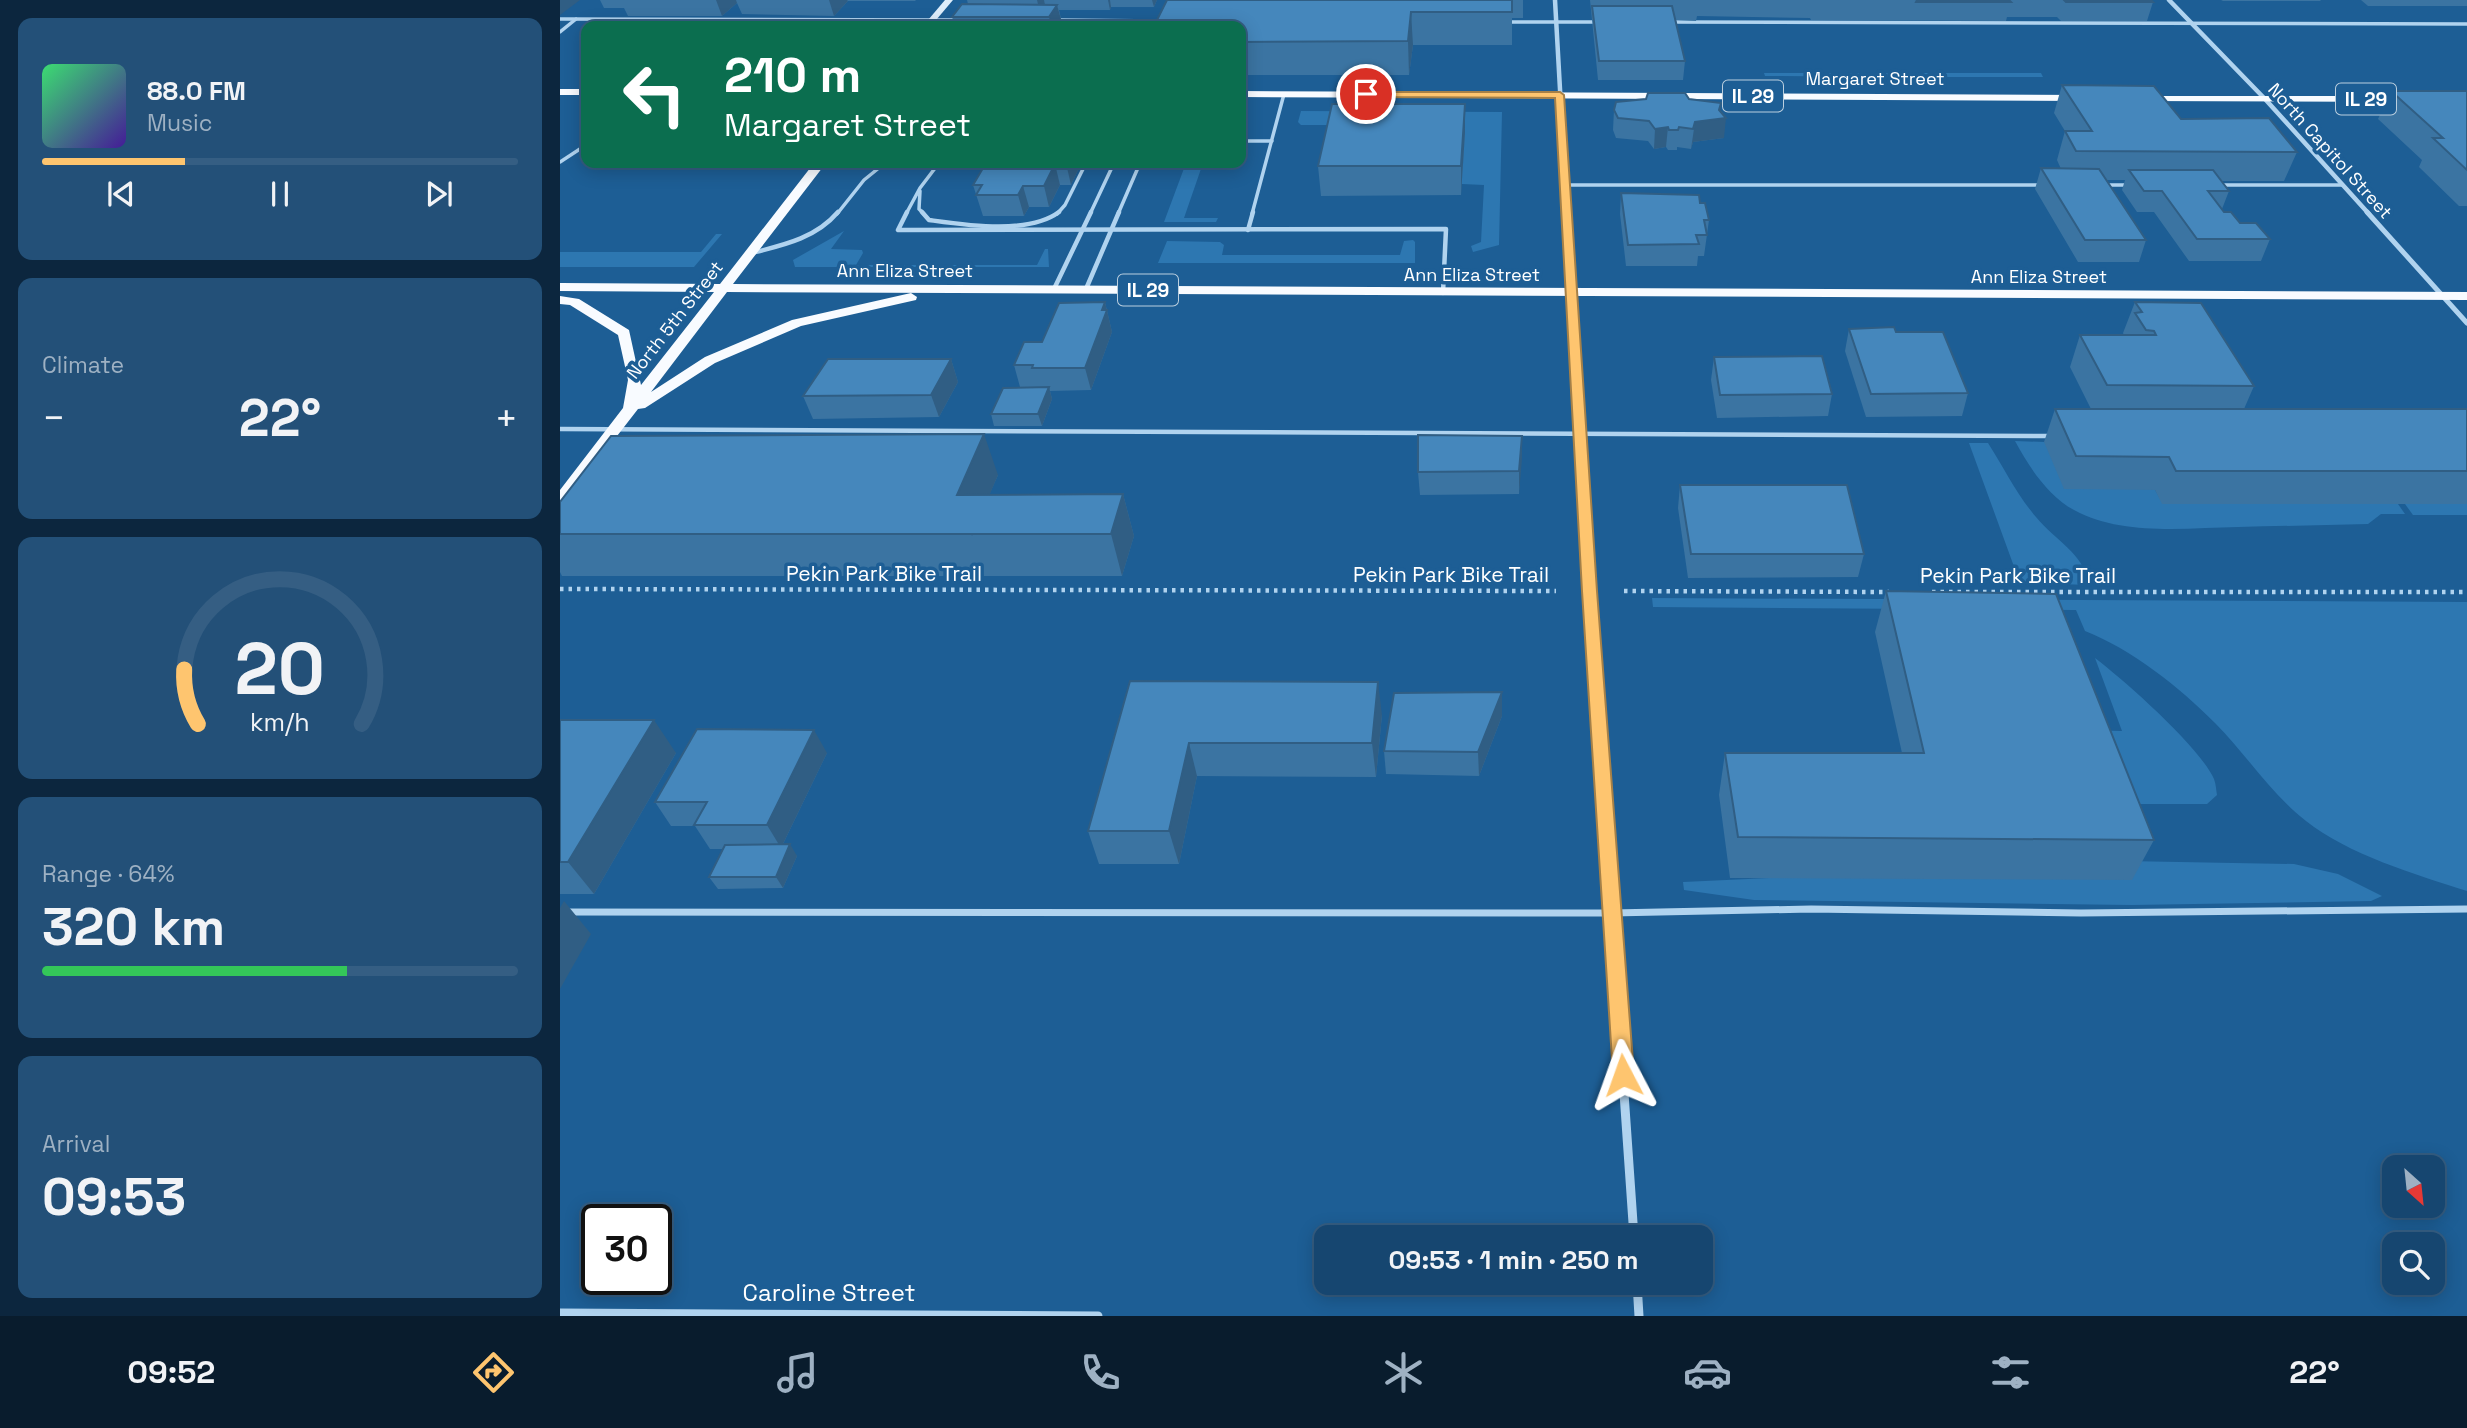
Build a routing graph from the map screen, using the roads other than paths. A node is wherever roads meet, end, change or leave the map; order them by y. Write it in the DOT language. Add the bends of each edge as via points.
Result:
graph roads {
  1 [pos="948,0"];
  2 [pos="1555,0"];
  3 [pos="2169,0"];
  4 [pos="560,19"];
  5 [pos="576,19"];
  6 [pos="966,20"];
  7 [pos="1050,20"];
  8 [pos="752,21"];
  9 [pos="931,21"];
  10 [pos="954,21"];
  11 [pos="1162,21"];
  12 [pos="1497,22"];
  13 [pos="1556,22"];
  14 [pos="1600,22"];
  15 [pos="1664,22"];
  16 [pos="2192,23"];
  17 [pos="2467,24"];
  18 [pos="560,32"];
  19 [pos="560,92"];
  20 [pos="581,92"];
  21 [pos="1246,94"];
  22 [pos="1284,94"];
  23 [pos="1560,95"];
  24 [pos="2098,98"];
  25 [pos="2126,98"];
  26 [pos="2265,99"];
  27 [pos="2426,100"];
  28 [pos="1246,141"];
  29 [pos="1272,141"];
  30 [pos="581,148"];
  31 [pos="560,162"];
  32 [pos="816,168"];
  33 [pos="875,168"];
  34 [pos="935,168"];
  35 [pos="1083,168"];
  36 [pos="1112,168"];
  37 [pos="1138,168"];
  38 [pos="1565,185"];
  39 [pos="2051,185"];
  40 [pos="2093,185"];
  41 [pos="2134,185"];
  42 [pos="2217,185"];
  43 [pos="2342,185"];
  44 [pos="920,188"];
  45 [pos="1248,230"];
  46 [pos="1082,231"];
  47 [pos="1112,231"];
  48 [pos="752,253"];
  49 [pos="560,287"];
  50 [pos="726,288"];
  51 [pos="956,289"];
  52 [pos="1054,289"];
  53 [pos="1086,289"];
  54 [pos="1443,293"];
  55 [pos="1571,293"];
  56 [pos="2442,296"];
  57 [pos="2467,296"];
  58 [pos="560,300"];
  59 [pos="2467,323"];
  60 [pos="629,412"];
  61 [pos="560,429"];
  62 [pos="616,429"];
  63 [pos="1579,434"];
  64 [pos="2054,436"];
  65 [pos="560,500"];
  66 [pos="2467,909"];
  67 [pos="560,912"];
  68 [pos="1612,913"];
  69 [pos="1633,1225"];
  70 [pos="1638,1295"];
  71 [pos="560,1313"];
  72 [pos="1098,1316"];
  73 [pos="1639,1316"];
  1 -- 9 [label="main road"];
  2 -- 13 [label="street"];
  3 -- 16 [label="street, North Capitol Street"];
  4 -- 5 [label="lane"];
  5 -- 8 [label="lane"];
  5 -- 18 [label="lane"];
  6 -- 10 [label="lane"];
  7 -- 11 [label="lane"];
  12 -- 13 [label="lane"];
  13 -- 14 [label="lane"];
  13 -- 23 [label="street"];
  15 -- 16 [label="lane"];
  16 -- 17 [label="lane"];
  16 -- 26 [label="street, North Capitol Street"];
  19 -- 20 [label="main road"];
  21 -- 22 [label="main road, Margaret Street / IL 29"];
  22 -- 23 [label="main road, Margaret Street / IL 29"];
  22 -- 29 [label="lane"];
  23 -- 24 [label="main road, Margaret Street / IL 29"];
  23 -- 38 [label="street"];
  25 -- 26 [label="main road, IL 29"];
  26 -- 27 [label="main road, IL 29"];
  26 -- 43 [label="street, North Capitol Street"];
  28 -- 29 [label="lane"];
  29 -- 45 [label="lane"];
  30 -- 31 [label="lane"];
  32 -- 48 [label="main road, North 5th Street"];
  33 -- 48 [label="lane" via="817,231"];
  34 -- 44 [label="lane"];
  35 -- 44 [label="lane" via="1060,213 1044,221 1014,225 929,220 919,209"];
  36 -- 46 [label="lane"];
  37 -- 47 [label="lane"];
  38 -- 39 [label="lane"];
  38 -- 55 [label="street"];
  40 -- 41 [label="lane"];
  42 -- 43 [label="lane"];
  43 -- 56 [label="street, North Capitol Street"];
  44 -- 46 [label="lane" via="898,230"];
  45 -- 47 [label="lane"];
  45 -- 54 [label="lane" via="1446,229"];
  46 -- 47 [label="lane"];
  46 -- 52 [label="lane"];
  47 -- 53 [label="lane"];
  48 -- 50 [label="main road, North 5th Street"];
  49 -- 50 [label="main road, Ann Eliza Street"];
  50 -- 51 [label="main road, Ann Eliza Street / IL 29"];
  50 -- 60 [label="main road, North 5th Street"];
  51 -- 52 [label="main road, Ann Eliza Street / IL 29"];
  51 -- 60 [label="main road" via="797,323 710,360"];
  52 -- 53 [label="main road, Ann Eliza Street / IL 29"];
  53 -- 54 [label="main road, Ann Eliza Street / IL 29"];
  54 -- 55 [label="main road, Ann Eliza Street / IL 29"];
  55 -- 56 [label="main road, Ann Eliza Street / IL 29"];
  55 -- 63 [label="street"];
  56 -- 57 [label="main road, Ann Eliza Street / IL 29"];
  56 -- 59 [label="street, North Capitol Street"];
  58 -- 60 [label="main road" via="574,302 624,333 635,380"];
  60 -- 62 [label="main road, North 5th Street"];
  61 -- 62 [label="lane"];
  62 -- 63 [label="lane"];
  62 -- 65 [label="main road, North 5th Street"];
  63 -- 64 [label="lane"];
  63 -- 68 [label="street"];
  66 -- 68 [label="lane"];
  67 -- 68 [label="lane"];
  68 -- 69 [label="street"];
  70 -- 73 [label="street"];
  71 -- 72 [label="street, Caroline Street"];
}
